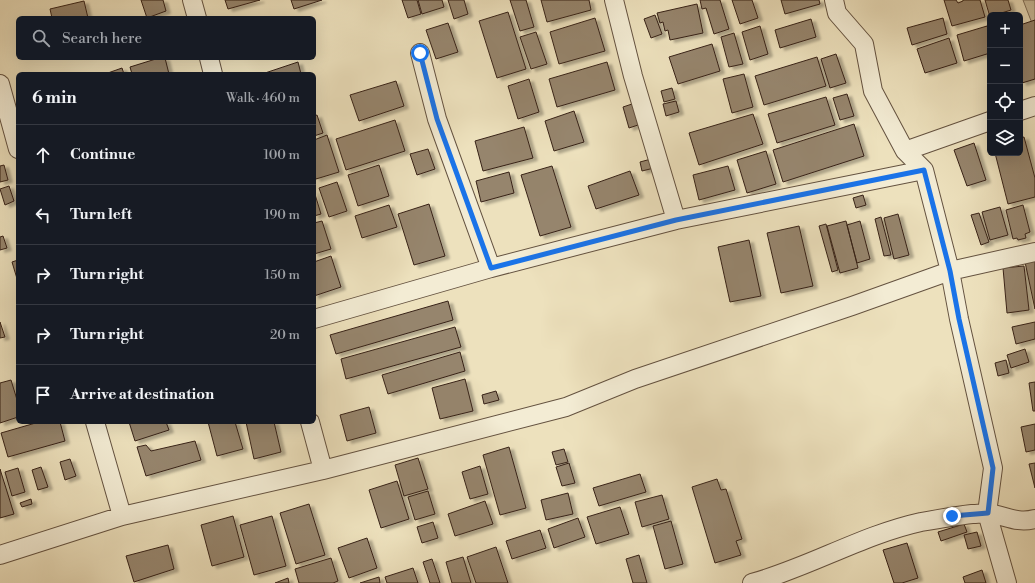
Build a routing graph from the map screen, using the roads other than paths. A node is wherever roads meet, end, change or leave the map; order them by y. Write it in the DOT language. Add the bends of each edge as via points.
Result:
graph roads {
  1 [pos="192,0"];
  2 [pos="614,0"];
  3 [pos="834,0"];
  4 [pos="196,16"];
  5 [pos="420,53"];
  6 [pos="209,60"];
  7 [pos="212,72"];
  8 [pos="0,84"];
  9 [pos="1035,106"];
  10 [pos="1023,110"];
  11 [pos="987,122"];
  12 [pos="16,142"];
  13 [pos="904,151"];
  14 [pos="924,170"];
  15 [pos="676,220"];
  16 [pos="1035,252"];
  17 [pos="491,268"];
  18 [pos="950,271"];
  19 [pos="316,318"];
  20 [pos="96,424"];
  21 [pos="311,424"];
  22 [pos="323,470"];
  23 [pos="988,513"];
  24 [pos="122,516"];
  25 [pos="1035,519"];
  26 [pos="0,555"];
  27 [pos="779,579"];
  28 [pos="752,583"];
  29 [pos="1007,583"];
  1 -- 4 [label="street"];
  2 -- 15 [label="street" via="633,76"];
  3 -- 13 [label="street" via="837,13 864,44 873,91"];
  5 -- 17 [label="street" via="437,119"];
  6 -- 7 [label="street"];
  8 -- 12 [label="street"];
  9 -- 10 [label="street"];
  11 -- 13 [label="street"];
  13 -- 14 [label="street"];
  14 -- 15 [label="street"];
  14 -- 18 [label="street"];
  15 -- 17 [label="street"];
  16 -- 18 [label="street"];
  17 -- 19 [label="street"];
  18 -- 22 [label="street" via="635,379 566,407"];
  18 -- 23 [label="street" via="993,468"];
  20 -- 24 [label="street"];
  21 -- 22 [label="street"];
  22 -- 24 [label="street"];
  23 -- 25 [label="street" via="1008,519"];
  23 -- 27 [label="street" via="952,516 870,537"];
  23 -- 29 [label="street"];
  24 -- 26 [label="street"];
  27 -- 28 [label="street"];
}
